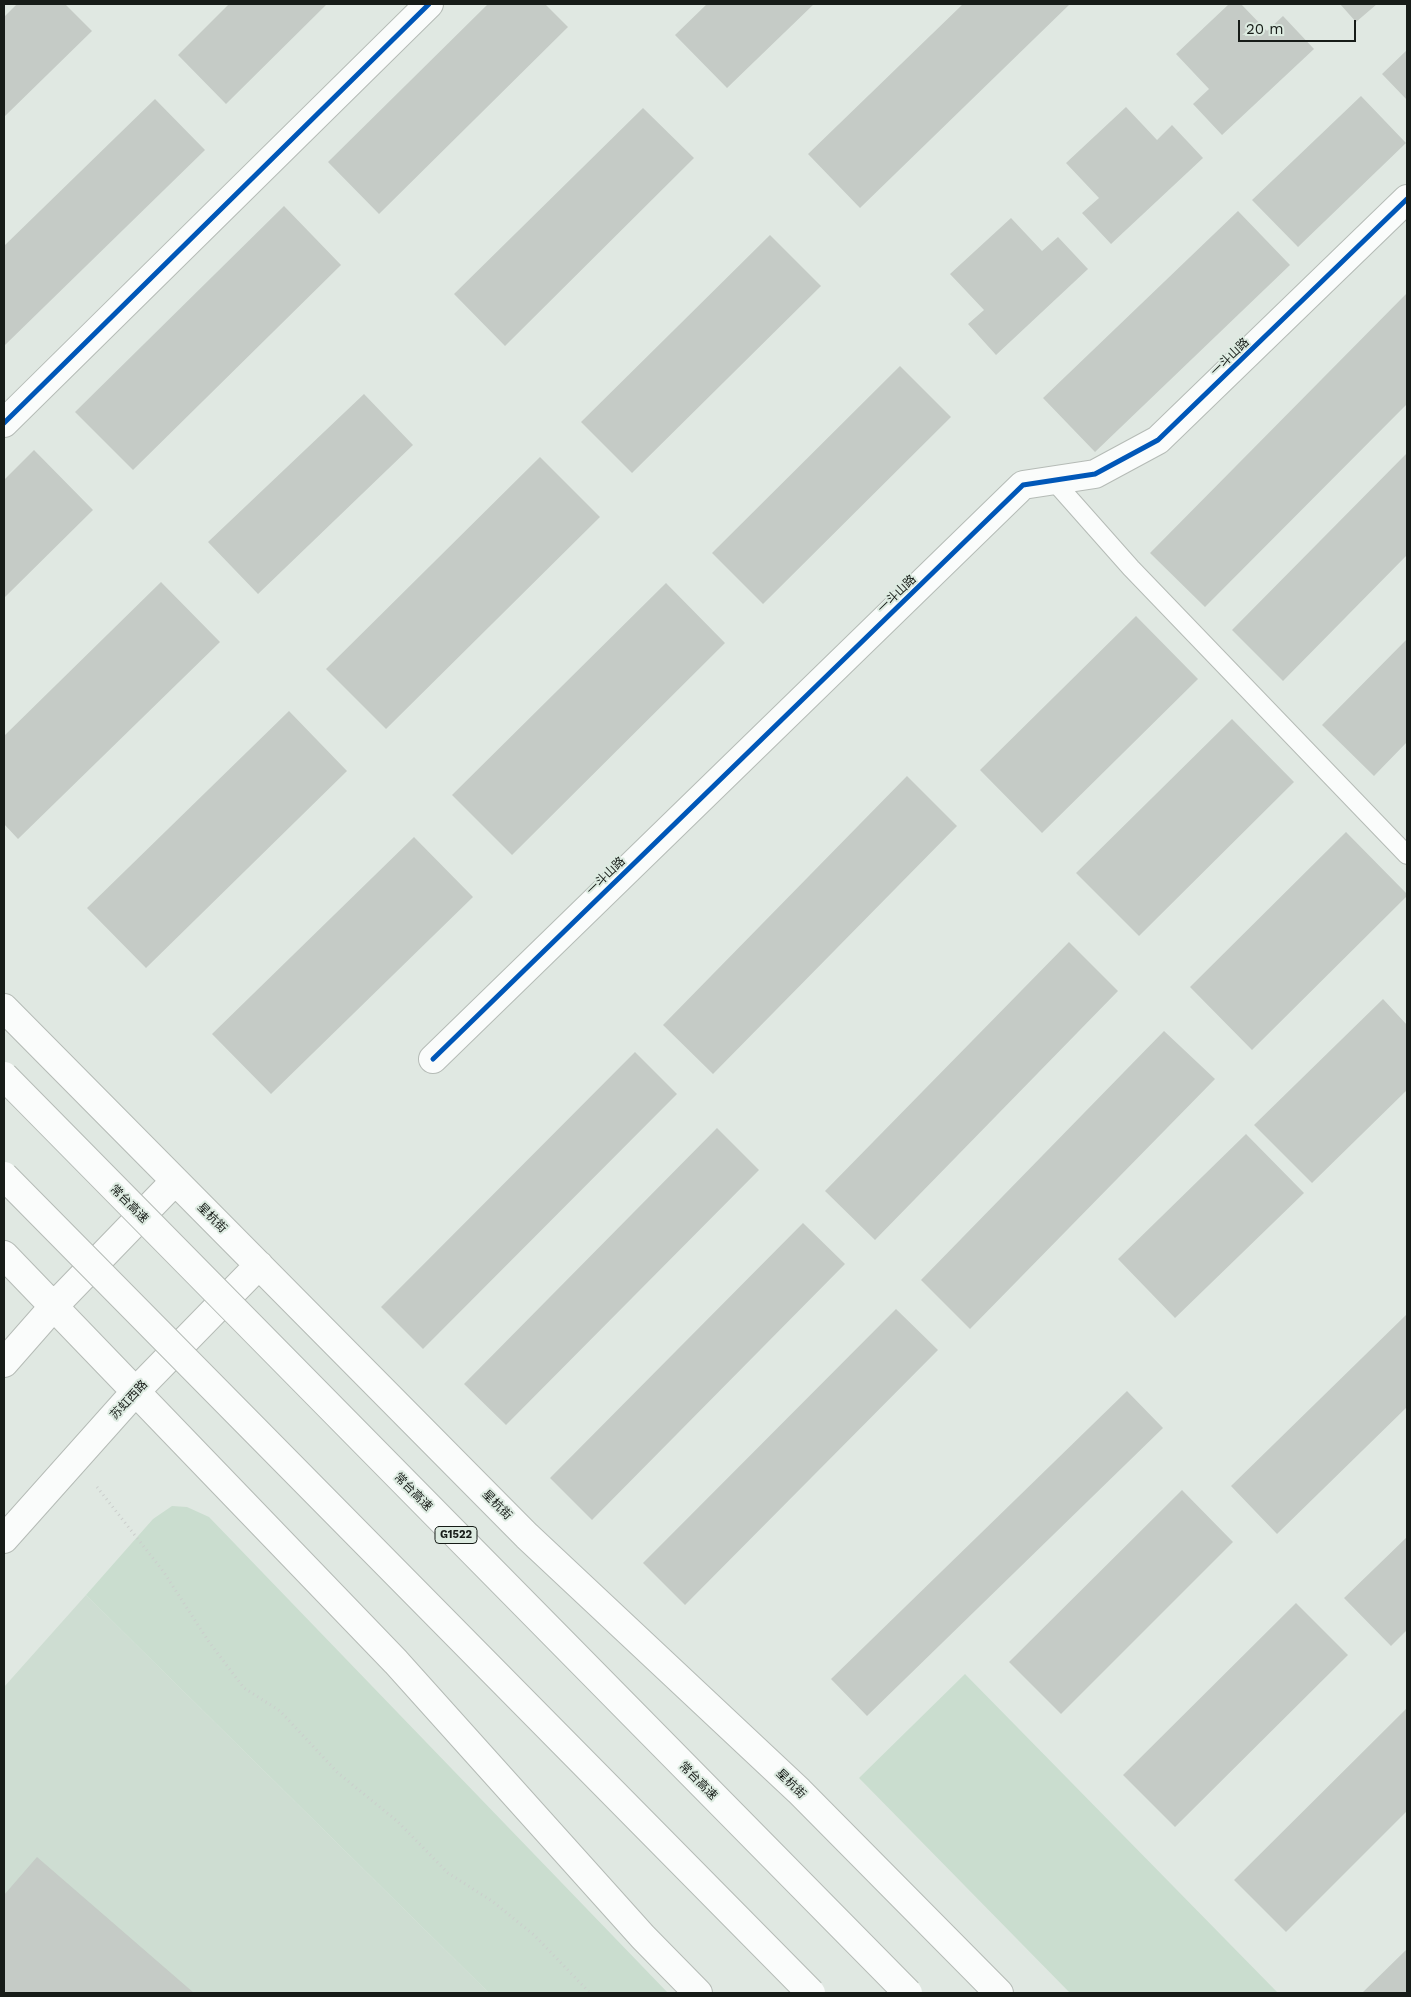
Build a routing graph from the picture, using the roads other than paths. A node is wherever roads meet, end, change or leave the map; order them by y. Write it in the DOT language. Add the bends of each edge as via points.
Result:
graph roads {
  1 [pos="429,4"];
  2 [pos="1407,199"];
  3 [pos="4,423"];
  4 [pos="1053,480"];
  5 [pos="1407,856"];
  6 [pos="4,1008"];
  7 [pos="433,1059"];
  8 [pos="4,1076"];
  9 [pos="4,1176"];
  10 [pos="175,1181"];
  11 [pos="4,1254"];
  12 [pos="259,1265"];
  13 [pos="54,1306"];
  14 [pos="4,1363"];
  15 [pos="136,1391"];
  16 [pos="4,1539"];
  17 [pos="698,1993"];
  18 [pos="811,1993"];
  19 [pos="908,1993"];
  20 [pos="999,1993"];
  1 -- 3 [label="main road"];
  2 -- 4 [label="main road, 一斗山路" via="1158,440 1095,474"];
  4 -- 5 [label="lane" via="1131,568"];
  4 -- 7 [label="main road, 一斗山路" via="1023,485"];
  6 -- 10 [label="main road, 星杭街"];
  8 -- 19 [label="main road, 常台高速 / G1522, bridge"];
  9 -- 18 [label="main road, bridge"];
  10 -- 12 [label="main road, 星杭街"];
  10 -- 13 [label="main road"];
  11 -- 13 [label="main road"];
  12 -- 15 [label="main road, 苏虹西路"];
  12 -- 20 [label="main road, 星杭街" via="527,1536 819,1812"];
  13 -- 14 [label="main road"];
  13 -- 15 [label="main road"];
  15 -- 16 [label="main road, 苏虹西路"];
  15 -- 17 [label="main road" via="396,1662"];
}
